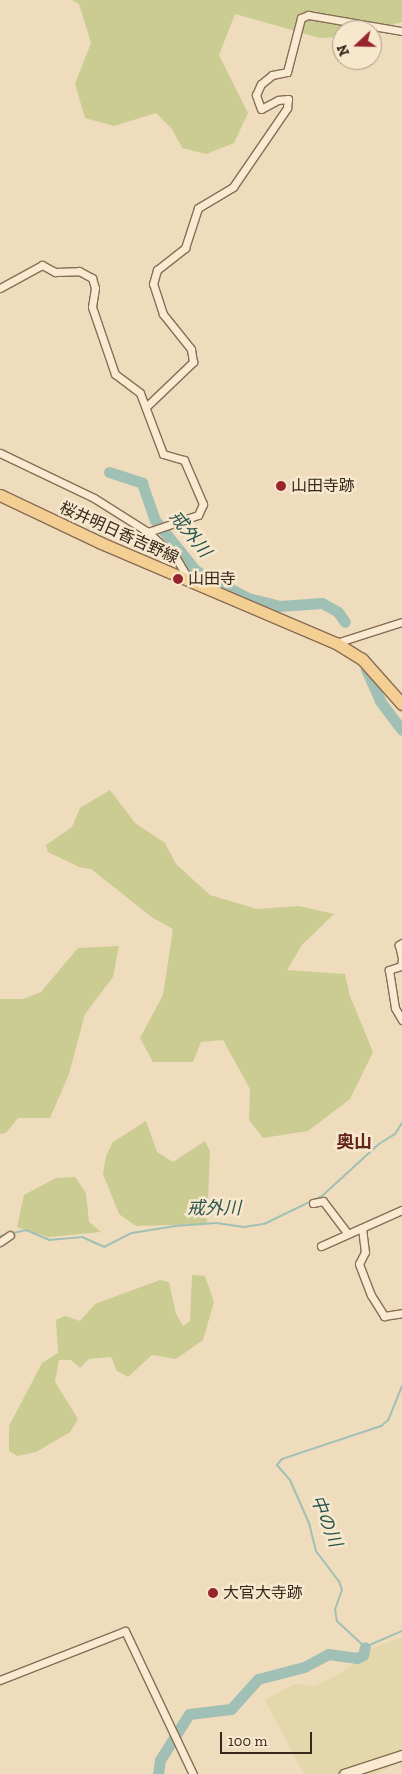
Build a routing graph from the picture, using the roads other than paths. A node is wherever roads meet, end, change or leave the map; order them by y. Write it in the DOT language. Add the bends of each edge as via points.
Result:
graph roads {
  1 [pos="402,31"];
  2 [pos="0,288"];
  3 [pos="147,406"];
  4 [pos="0,453"];
  5 [pos="0,495"];
  6 [pos="148,532"];
  7 [pos="190,582"];
  8 [pos="402,622"];
  9 [pos="336,643"];
  10 [pos="402,704"];
  11 [pos="402,943"];
  12 [pos="402,958"];
  13 [pos="402,1020"];
  14 [pos="313,1203"];
  15 [pos="402,1210"];
  16 [pos="362,1228"];
  17 [pos="10,1234"];
  18 [pos="348,1234"];
  19 [pos="0,1242"];
  20 [pos="321,1246"];
  21 [pos="402,1313"];
  22 [pos="0,1680"];
  23 [pos="402,1755"];
  24 [pos="354,1772"];
  25 [pos="193,1774"];
  26 [pos="344,1774"];
  1 -- 3 [label="street" via="308,15 301,18 287,72 272,75 260,84 256,95 262,110 278,100 288,99 287,108 233,187 198,208 185,248 157,270 153,284 163,314 191,349 193,362"];
  2 -- 3 [label="street" via="42,265 55,272 79,271 92,278 95,288 92,307 115,374 140,393"];
  3 -- 6 [label="street" via="163,454 184,460 203,504 198,515"];
  4 -- 6 [label="street" via="94,498"];
  5 -- 7 [label="main road, 桜井明日香吉野線"];
  6 -- 7 [label="street" via="176,558"];
  7 -- 9 [label="main road, 桜井明日香吉野線"];
  8 -- 9 [label="street"];
  9 -- 10 [label="main road, 桜井明日香吉野線" via="362,659"];
  11 -- 12 [label="street" via="399,945"];
  12 -- 13 [label="street" via="401,966 389,970 395,1008"];
  14 -- 18 [label="street" via="323,1201"];
  15 -- 16 [label="street"];
  16 -- 18 [label="street"];
  16 -- 21 [label="street" via="365,1252 359,1264 371,1295 384,1316"];
  17 -- 19 [label="street"];
  18 -- 20 [label="street"];
  22 -- 25 [label="street" via="125,1631"];
  23 -- 24 [label="street"];
  24 -- 26 [label="street"];
}
